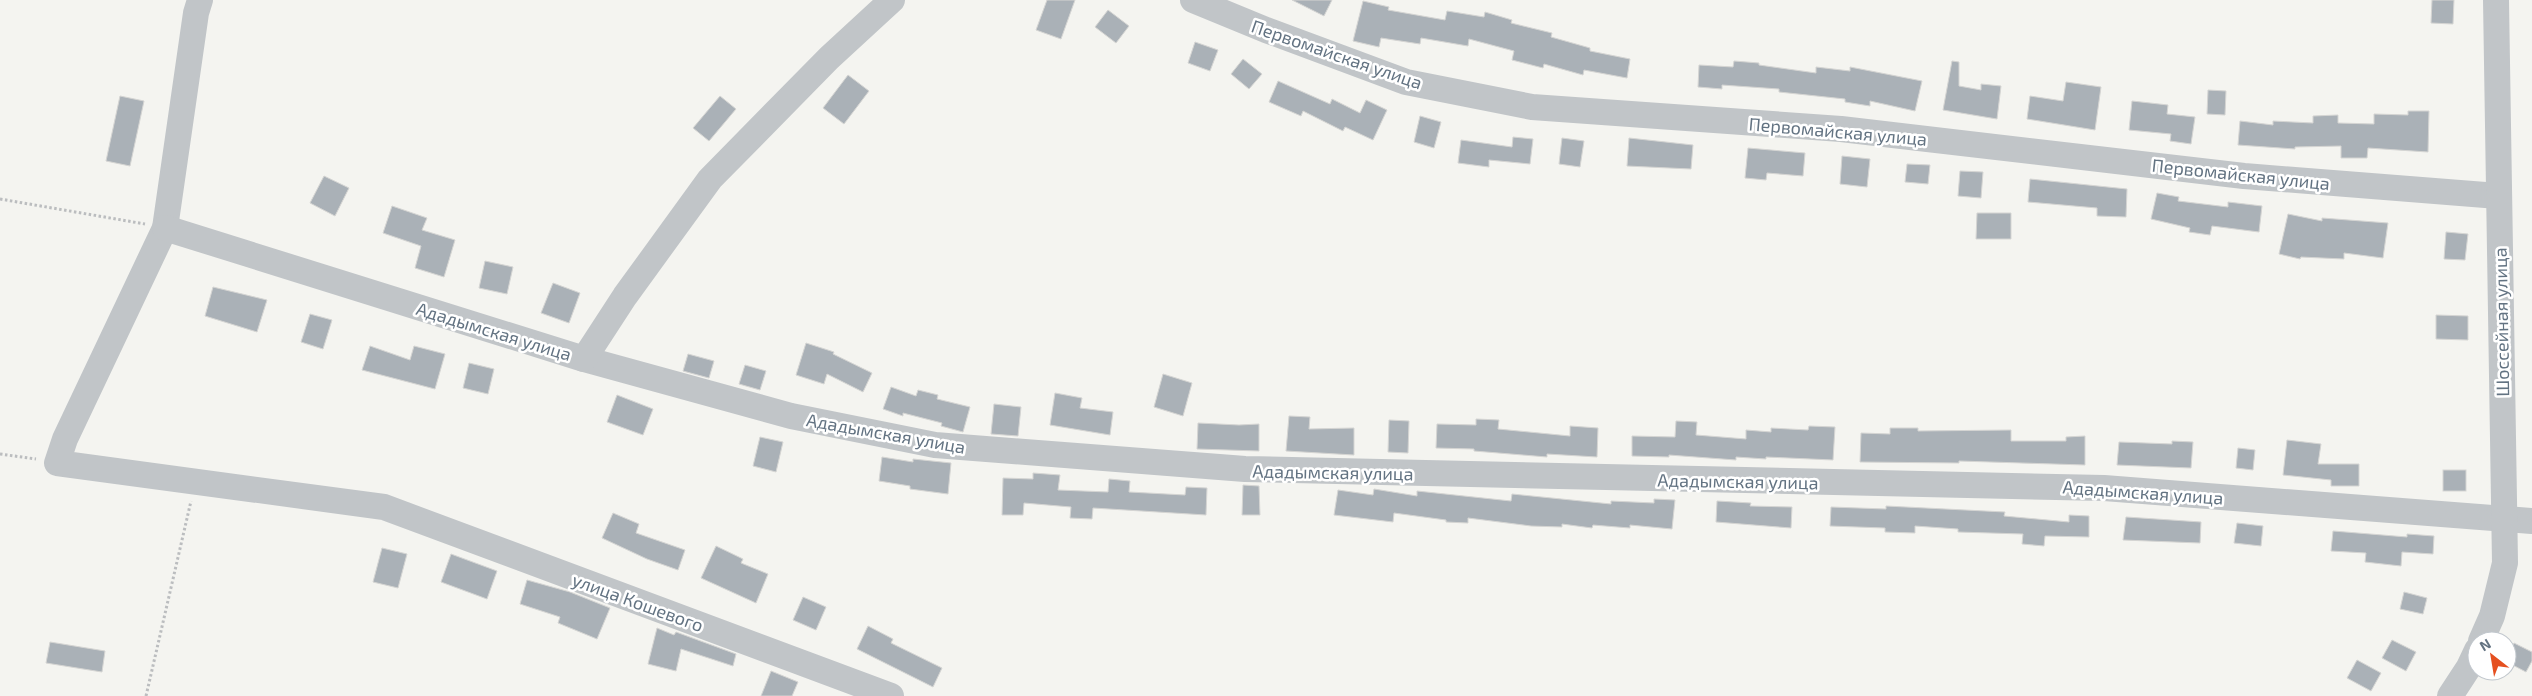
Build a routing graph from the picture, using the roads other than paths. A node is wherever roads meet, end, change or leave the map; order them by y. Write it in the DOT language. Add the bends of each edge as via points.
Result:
graph roads {
  1 [pos="200,0"];
  2 [pos="892,0"];
  3 [pos="1193,0"];
  4 [pos="2496,0"];
  5 [pos="2498,196"];
  6 [pos="165,228"];
  7 [pos="584,359"];
  8 [pos="2504,520"];
  9 [pos="2532,521"];
  10 [pos="2485,631"];
  11 [pos="2467,670"];
  12 [pos="891,696"];
  13 [pos="2450,696"];
  1 -- 6 [label="street"];
  2 -- 7 [label="street" via="829,58 710,179 625,296"];
  3 -- 5 [label="street, Первомайская улица" via="1406,82 1532,107 1841,129 2244,176"];
  4 -- 5 [label="street, Шоссейная улица"];
  5 -- 8 [label="street, Шоссейная улица"];
  6 -- 7 [label="street, Ададымская улица"];
  6 -- 12 [label="street, улица Кошевого" via="65,439 58,463 384,507"];
  7 -- 8 [label="street, Ададымская улица" via="791,416 935,445 1245,469 2104,488"];
  8 -- 9 [label="street, Ададымская улица"];
  8 -- 10 [label="street, Шоссейная улица" via="2505,563"];
  11 -- 13 [label="street"];
}
